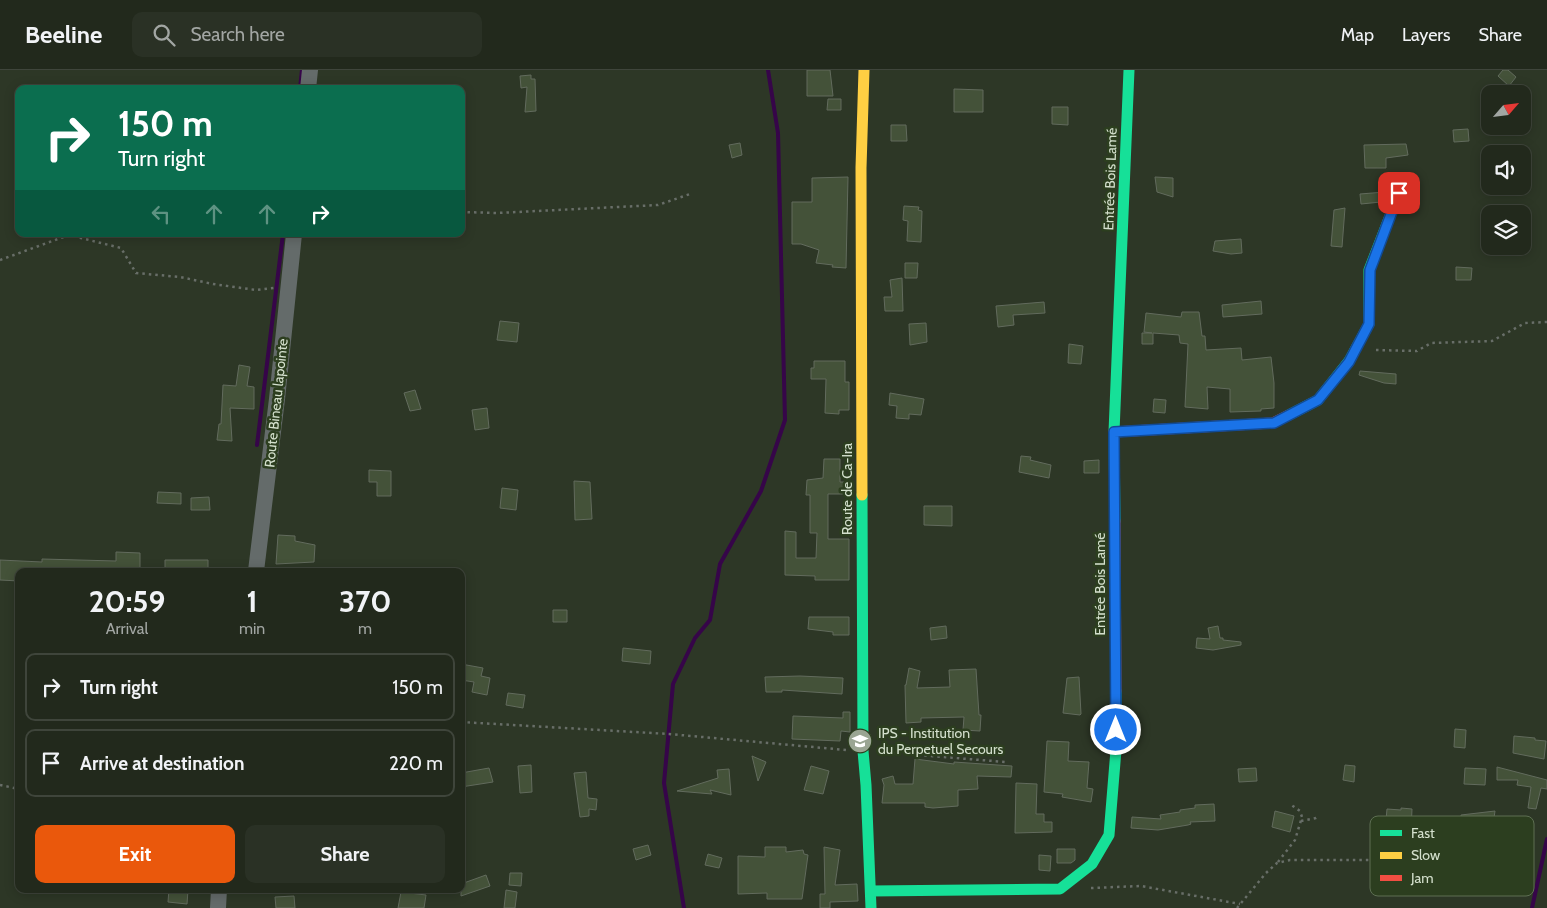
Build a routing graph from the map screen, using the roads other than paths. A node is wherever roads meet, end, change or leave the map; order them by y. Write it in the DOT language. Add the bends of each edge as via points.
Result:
graph roads {
  1 [pos="310,70"];
  2 [pos="864,70"];
  3 [pos="1129,70"];
  4 [pos="308,85"];
  5 [pos="1399,193"];
  6 [pos="294,237"];
  7 [pos="1114,432"];
  8 [pos="256,568"];
  9 [pos="871,891"];
  10 [pos="219,893"];
  11 [pos="218,908"];
  12 [pos="871,908"];
  1 -- 4 [label="street"];
  2 -- 9 [label="street, Route de Ca-Ira" via="861,168 862,751"];
  3 -- 7 [label="street, Entrée Bois Lamé"];
  5 -- 7 [label="street" via="1370,270 1369,324 1349,362 1318,400 1274,423"];
  6 -- 8 [label="street, Route Bineau lapointe"];
  7 -- 9 [label="street, Entrée Bois Lamé" via="1116,750 1109,835 1092,864 1060,890"];
  9 -- 12 [label="street, Route de Ca-Ira"];
  10 -- 11 [label="street"];
}
